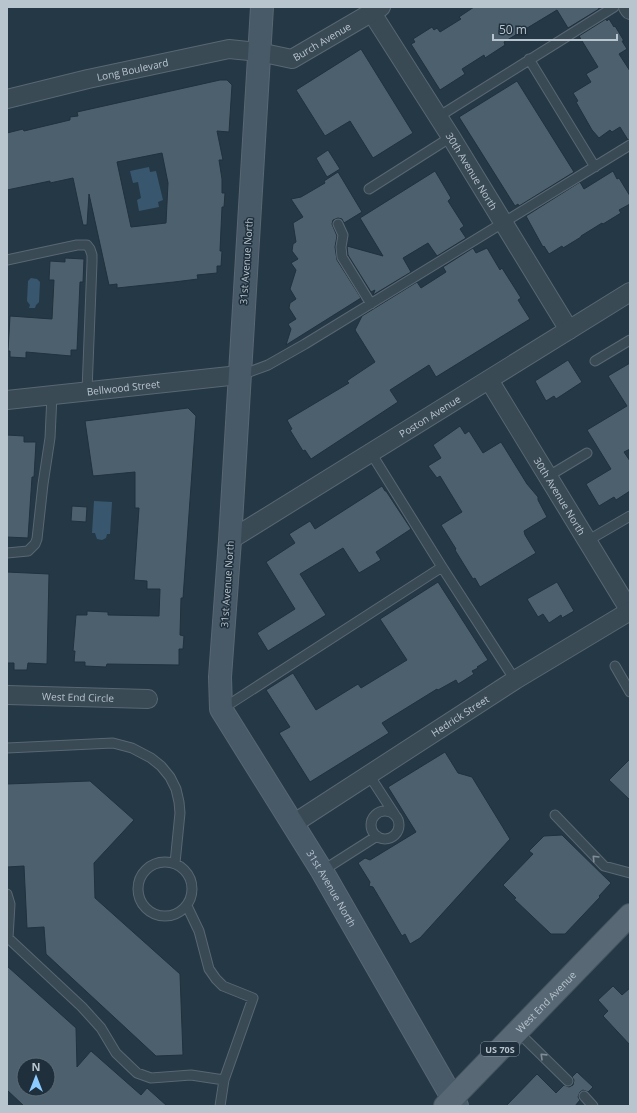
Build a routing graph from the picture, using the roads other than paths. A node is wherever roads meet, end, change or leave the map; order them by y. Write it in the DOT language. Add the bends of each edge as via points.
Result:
graph roads {
  1 [pos="262,7"];
  2 [pos="614,7"];
  3 [pos="628,7"];
  4 [pos="377,10"];
  5 [pos="630,10"];
  6 [pos="259,52"];
  7 [pos="529,59"];
  8 [pos="7,99"];
  9 [pos="438,116"];
  10 [pos="451,138"];
  11 [pos="630,145"];
  12 [pos="595,167"];
  13 [pos="369,189"];
  14 [pos="503,222"];
  15 [pos="338,224"];
  16 [pos="7,260"];
  17 [pos="630,292"];
  18 [pos="371,304"];
  19 [pos="569,330"];
  20 [pos="630,340"];
  21 [pos="595,362"];
  22 [pos="239,375"];
  23 [pos="489,380"];
  24 [pos="87,391"];
  25 [pos="52,395"];
  26 [pos="7,400"];
  27 [pos="371,453"];
  28 [pos="587,453"];
  29 [pos="547,476"];
  30 [pos="630,516"];
  31 [pos="230,540"];
  32 [pos="587,541"];
  33 [pos="7,553"];
  34 [pos="442,567"];
  35 [pos="630,611"];
  36 [pos="615,666"];
  37 [pos="515,680"];
  38 [pos="630,692"];
  39 [pos="7,694"];
  40 [pos="148,699"];
  41 [pos="221,709"];
  42 [pos="7,748"];
  43 [pos="369,775"];
  44 [pos="555,815"];
  45 [pos="398,819"];
  46 [pos="293,824"];
  47 [pos="377,836"];
  48 [pos="175,863"];
  49 [pos="322,871"];
  50 [pos="630,872"];
  51 [pos="7,894"];
  52 [pos="186,906"];
  53 [pos="630,915"];
  54 [pos="7,938"];
  55 [pos="517,1031"];
  56 [pos="224,1080"];
  57 [pos="568,1081"];
  58 [pos="584,1096"];
  59 [pos="452,1104"];
  60 [pos="220,1106"];
  61 [pos="594,1106"];
  1 -- 6 [label="main road, 31st Avenue North"];
  2 -- 7 [label="lane"];
  3 -- 5 [label="street"];
  4 -- 6 [label="street, Burch Avenue" via="292,59"];
  4 -- 9 [label="street, 30th Avenue North"];
  6 -- 8 [label="street, Long Boulevard" via="229,49"];
  6 -- 22 [label="main road, 31st Avenue North"];
  7 -- 9 [label="lane"];
  7 -- 12 [label="lane"];
  9 -- 10 [label="street, 30th Avenue North"];
  10 -- 13 [label="lane"];
  10 -- 14 [label="street, 30th Avenue North"];
  11 -- 12 [label="lane"];
  12 -- 14 [label="lane"];
  14 -- 18 [label="lane"];
  14 -- 19 [label="street, 30th Avenue North"];
  15 -- 18 [label="lane" via="344,235 342,257"];
  16 -- 24 [label="lane" via="77,244 87,245 90,249 92,277"];
  17 -- 19 [label="street, Poston Avenue"];
  18 -- 22 [label="lane" via="268,365"];
  19 -- 23 [label="street, Poston Avenue"];
  20 -- 21 [label="lane"];
  22 -- 24 [label="street, Bellwood Street"];
  22 -- 31 [label="main road, 31st Avenue North"];
  23 -- 27 [label="street, Poston Avenue"];
  23 -- 29 [label="street, 30th Avenue North"];
  24 -- 25 [label="street, Bellwood Street"];
  25 -- 26 [label="street, Bellwood Street"];
  25 -- 33 [label="lane" via="50,438 37,539 28,551"];
  27 -- 31 [label="street, Poston Avenue"];
  27 -- 34 [label="lane"];
  28 -- 29 [label="lane"];
  29 -- 32 [label="street, 30th Avenue North"];
  30 -- 32 [label="lane"];
  31 -- 41 [label="main road, 31st Avenue North" via="220,677"];
  32 -- 35 [label="street, 30th Avenue North"];
  34 -- 37 [label="lane"];
  34 -- 41 [label="lane"];
  35 -- 37 [label="street, Hedrick Street"];
  36 -- 38 [label="lane"];
  37 -- 43 [label="street, Hedrick Street"];
  39 -- 40 [label="street, West End Circle"];
  41 -- 46 [label="main road, 31st Avenue North"];
  42 -- 48 [label="lane" via="113,743 132,748 151,758 170,777 179,802"];
  43 -- 45 [label="lane"];
  43 -- 46 [label="street, Hedrick Street"];
  50 -- 44 [label="lane, one-way" via="604,866"];
  45 -- 47 [label="lane" via="399,828 395,835 386,839"];
  45 -- 47 [label="lane" via="388,812 376,815 372,826"];
  46 -- 49 [label="main road, 31st Avenue North"];
  47 -- 49 [label="lane"];
  48 -- 52 [label="lane" via="189,875 192,884 193,893"];
  48 -- 52 [label="lane" via="166,861 148,867 138,882 139,900 151,913 159,916 177,914"];
  49 -- 59 [label="main road, 31st Avenue North" via="435,1067"];
  51 -- 54 [label="lane" via="10,904"];
  52 -- 56 [label="lane" via="199,931 209,969 216,979 223,986 254,998"];
  53 -- 55 [label="main road, West End Avenue / US 70S"];
  54 -- 56 [label="lane" via="82,1007 101,1028 116,1053 136,1073 151,1078 191,1074"];
  57 -- 55 [label="lane, one-way"];
  55 -- 59 [label="main road, West End Avenue / US 70S"];
  56 -- 60 [label="lane"];
  58 -- 61 [label="lane"];
}
